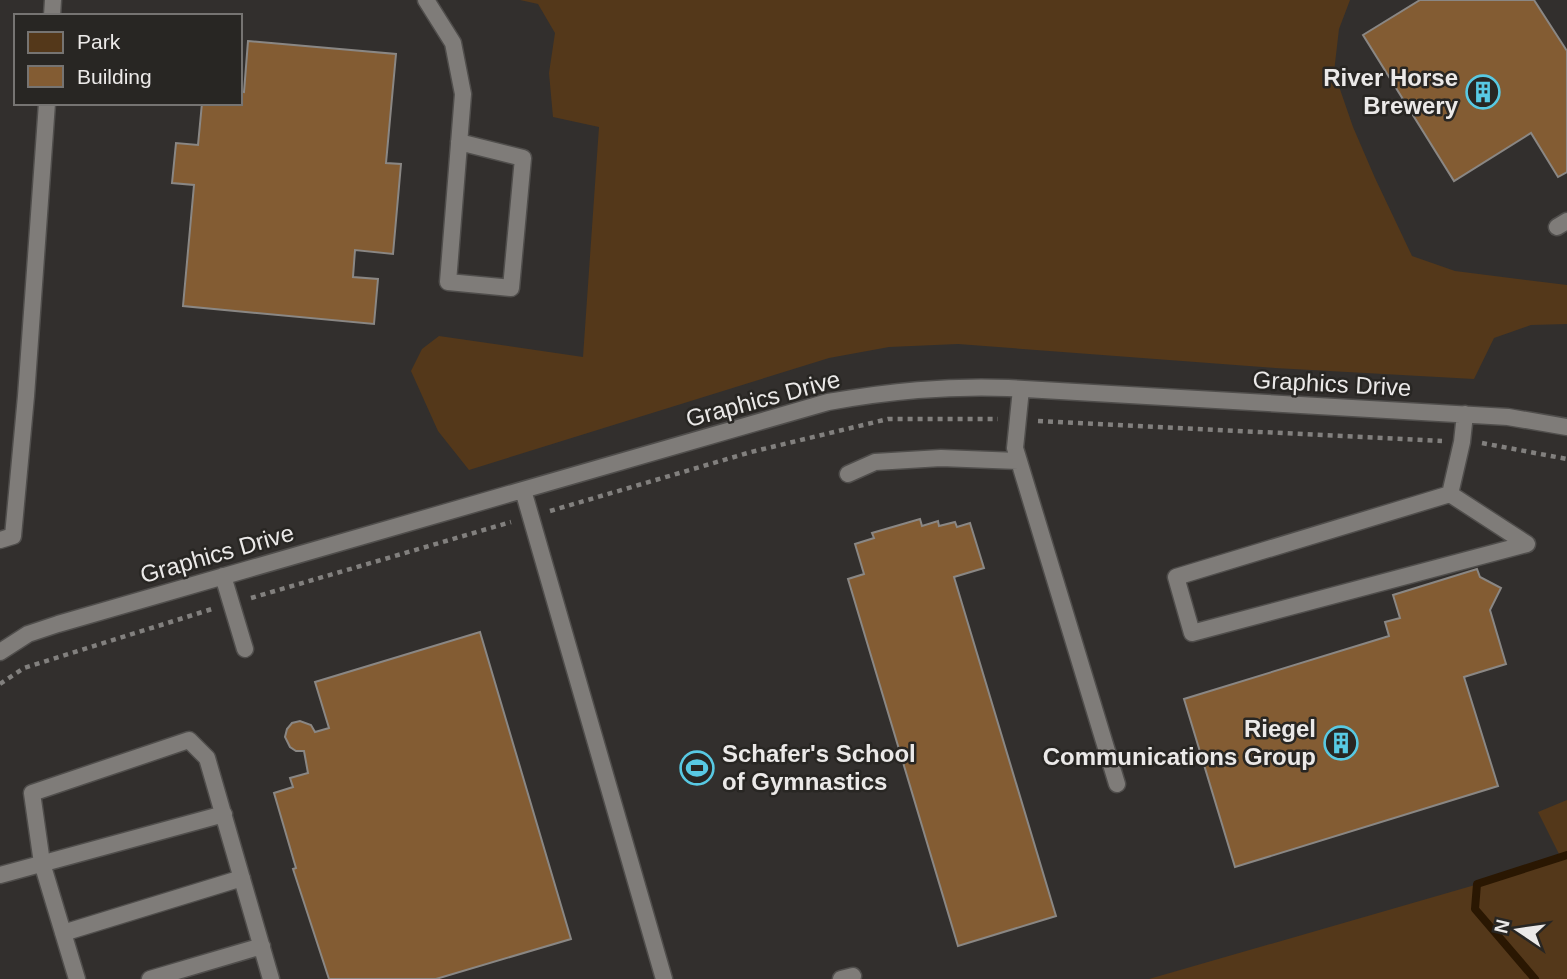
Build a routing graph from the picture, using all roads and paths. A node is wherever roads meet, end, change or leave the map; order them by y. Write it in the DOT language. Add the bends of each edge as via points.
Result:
graph roads {
  1 [pos="426,0"];
  2 [pos="47,105"];
  3 [pos="459,142"];
  4 [pos="1021,388"];
  5 [pos="1465,414"];
  6 [pos="1017,420"];
  7 [pos="1567,427"];
  8 [pos="1462,442"];
  9 [pos="1567,459"];
  10 [pos="1019,461"];
  11 [pos="848,474"];
  12 [pos="523,490"];
  13 [pos="1450,494"];
  14 [pos="530,517"];
  15 [pos="0,540"];
  16 [pos="223,576"];
  17 [pos="232,603"];
  18 [pos="245,649"];
  19 [pos="0,652"];
  20 [pos="0,684"];
  21 [pos="1118,784"];
  22 [pos="223,814"];
  23 [pos="42,863"];
  24 [pos="0,875"];
  25 [pos="242,878"];
  26 [pos="63,933"];
  27 [pos="262,946"];
  28 [pos="77,979"];
  29 [pos="150,979"];
  30 [pos="271,979"];
  31 [pos="664,979"];
  1 -- 3 [label="lane" via="453,43 463,94"];
  2 -- 15 [label="lane" via="13,536"];
  3 -- 3 [label="lane" via="448,282 511,288 523,158"];
  4 -- 5 [label="lane, Graphics Drive"];
  4 -- 6 [label="lane"];
  4 -- 12 [label="lane, Graphics Drive" via="956,386 828,402"];
  5 -- 7 [label="lane, Graphics Drive"];
  5 -- 8 [label="lane"];
  6 -- 8 [label="path"];
  6 -- 10 [label="lane"];
  6 -- 14 [label="path" via="888,419 751,452"];
  8 -- 9 [label="path"];
  8 -- 13 [label="lane"];
  10 -- 11 [label="lane" via="940,458 876,462"];
  10 -- 21 [label="lane"];
  12 -- 14 [label="lane"];
  12 -- 16 [label="lane, Graphics Drive"];
  13 -- 13 [label="lane" via="1176,577 1192,633 1527,544"];
  14 -- 17 [label="path"];
  14 -- 31 [label="lane"];
  16 -- 17 [label="lane"];
  16 -- 19 [label="lane, Graphics Drive" via="28,634"];
  17 -- 18 [label="lane"];
  17 -- 20 [label="path" via="24,667"];
  22 -- 23 [label="lane"];
  22 -- 23 [label="lane" via="207,758 189,740 32,793"];
  22 -- 25 [label="lane"];
  23 -- 24 [label="lane"];
  23 -- 26 [label="lane"];
  25 -- 26 [label="lane"];
  25 -- 27 [label="lane"];
  26 -- 28 [label="lane"];
  27 -- 29 [label="lane"];
  27 -- 30 [label="lane"];
}
